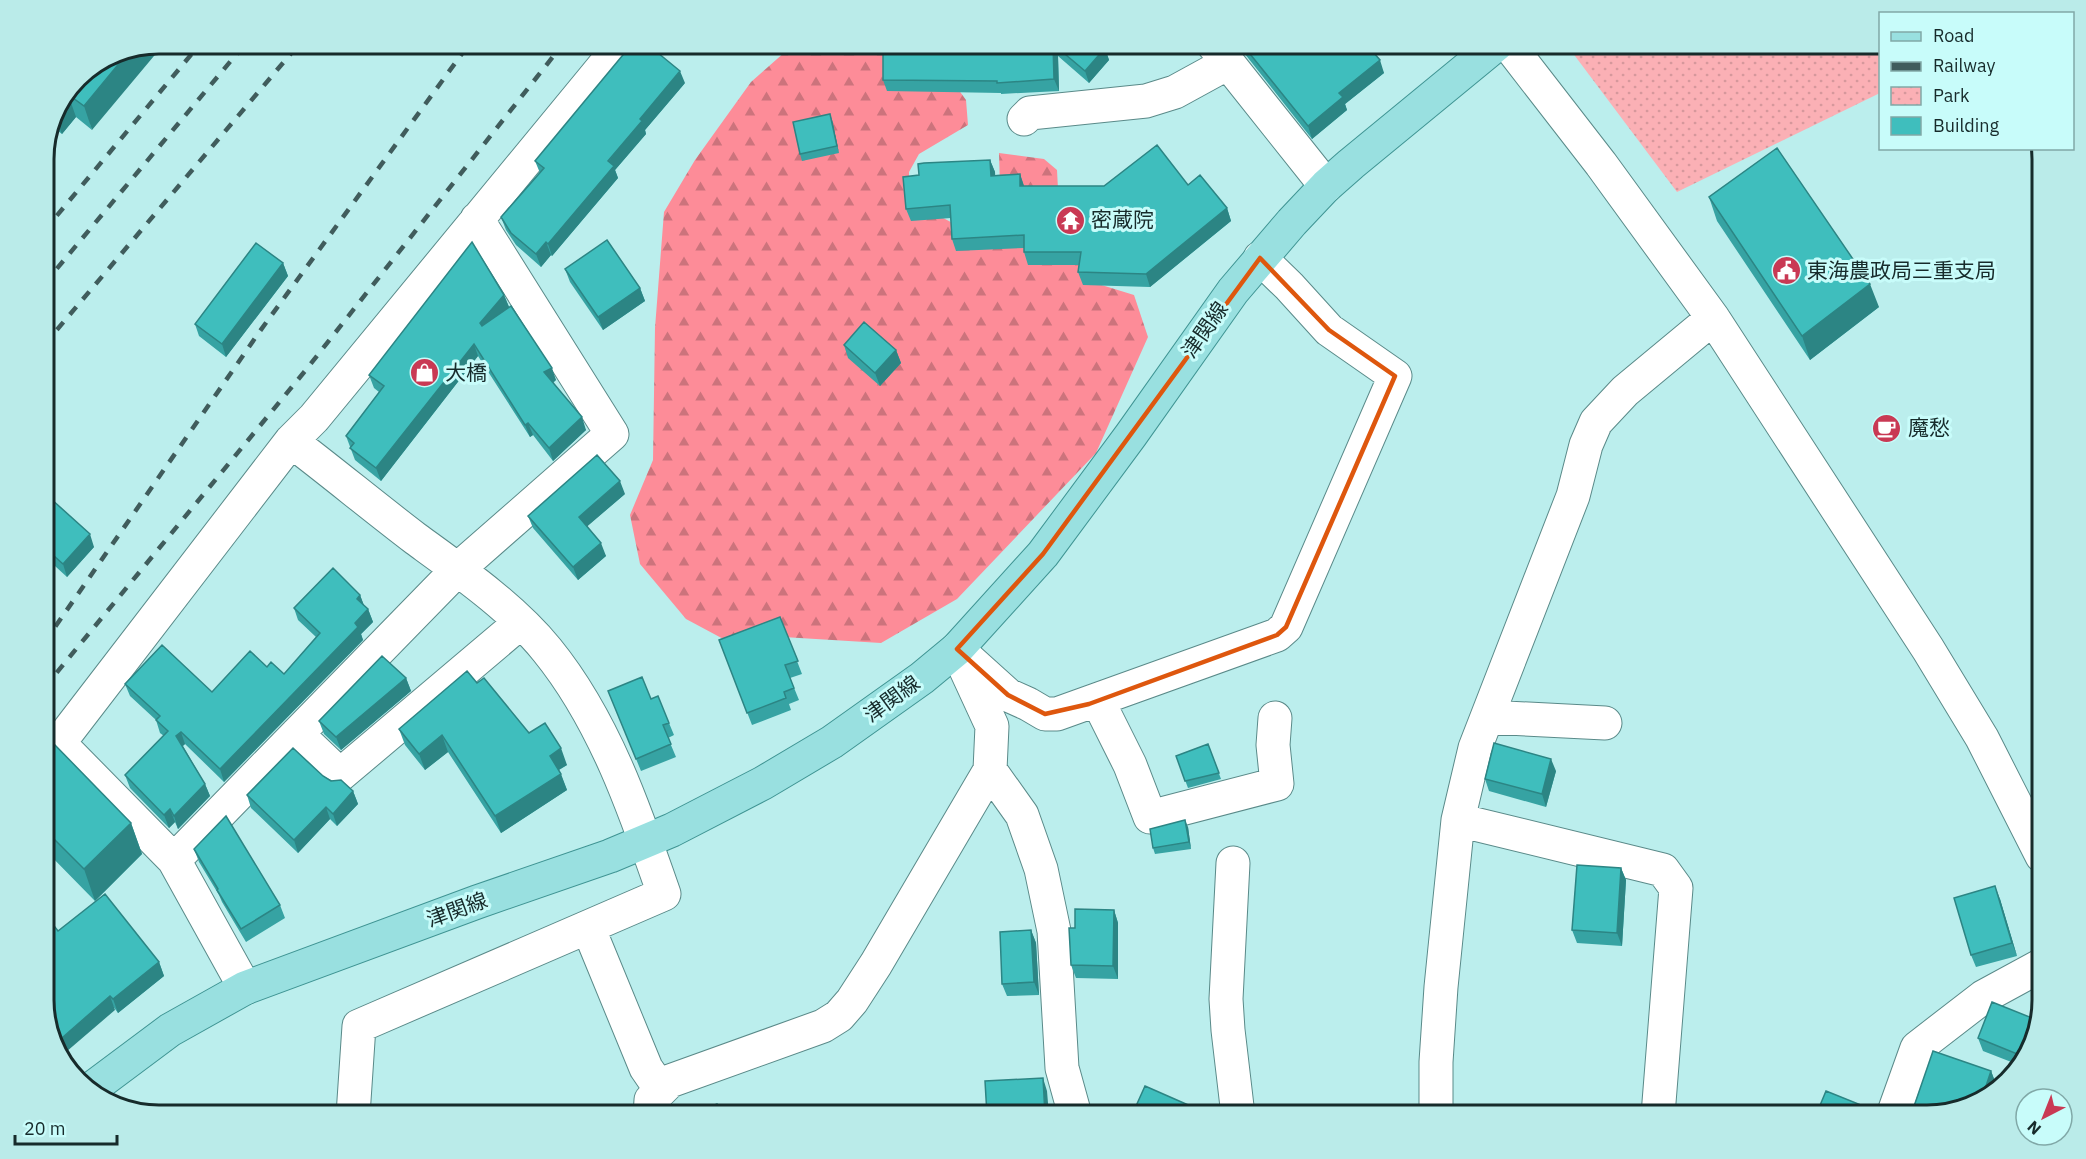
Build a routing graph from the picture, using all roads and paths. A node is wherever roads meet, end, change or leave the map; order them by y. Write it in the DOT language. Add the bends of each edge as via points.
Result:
graph roads {
  1 [pos="614,54"];
  2 [pos="1219,54"];
  3 [pos="1221,54"];
  4 [pos="1485,54"];
  5 [pos="1517,54"];
  6 [pos="1024,119"];
  7 [pos="1326,186"];
  8 [pos="477,219"];
  9 [pos="1260,258"];
  10 [pos="1713,318"];
  11 [pos="291,441"];
  12 [pos="458,569"];
  13 [pos="521,622"];
  14 [pos="957,649"];
  15 [pos="1098,701"];
  16 [pos="1487,717"];
  17 [pos="1275,718"];
  18 [pos="1605,723"];
  19 [pos="297,734"];
  20 [pos="54,749"];
  21 [pos="54,754"];
  22 [pos="990,770"];
  23 [pos="1458,820"];
  24 [pos="2032,836"];
  25 [pos="646,841"];
  26 [pos="174,860"];
  27 [pos="1233,863"];
  28 [pos="588,927"];
  29 [pos="2032,970"];
  30 [pos="245,988"];
  31 [pos="97,1084"];
  32 [pos="655,1102"];
  33 [pos="354,1105"];
  34 [pos="1072,1105"];
  35 [pos="1237,1105"];
  36 [pos="1436,1105"];
  37 [pos="1659,1105"];
  38 [pos="1897,1105"];
  1 -- 8 [label="street"];
  2 -- 6 [label="street" via="1175,92 1146,101 1030,113"];
  3 -- 7 [label="street"];
  4 -- 7 [label="main road, 津関線"];
  5 -- 10 [label="street"];
  7 -- 9 [label="main road, 津関線"];
  8 -- 11 [label="street"];
  8 -- 12 [label="street" via="612,434"];
  9 -- 14 [label="main road, 津関線" via="1043,554"];
  9 -- 15 [label="street" via="1329,330 1395,376 1286,627 1277,635"];
  10 -- 16 [label="street" via="1625,391 1596,422 1573,496"];
  10 -- 24 [label="street" via="1928,649 1982,738"];
  11 -- 12 [label="street"];
  11 -- 20 [label="street"];
  12 -- 13 [label="street"];
  12 -- 19 [label="street"];
  13 -- 19 [label="street" via="340,775"];
  13 -- 25 [label="street" via="547,649 576,690 628,794"];
  14 -- 15 [label="street" via="1008,695 1045,714"];
  14 -- 22 [label="street" via="992,726"];
  14 -- 25 [label="main road, 津関線" via="832,742 763,783"];
  15 -- 17 [label="street" via="1130,765 1150,817 1277,784"];
  16 -- 18 [label="street"];
  16 -- 23 [label="street" via="1475,748"];
  19 -- 26 [label="street"];
  21 -- 26 [label="street"];
  22 -- 32 [label="street" via="876,964 839,1016 822,1026 670,1081"];
  22 -- 34 [label="street" via="1022,815 1041,870 1054,931 1062,1068"];
  23 -- 36 [label="street" via="1441,987"];
  23 -- 37 [label="street" via="1663,870 1676,888"];
  25 -- 28 [label="street" via="664,894"];
  25 -- 30 [label="main road, 津関線"];
  26 -- 30 [label="street"];
  27 -- 35 [label="street" via="1226,999"];
  28 -- 32 [label="street" via="646,1068"];
  28 -- 33 [label="street" via="359,1026"];
  29 -- 38 [label="street" via="1983,997 1917,1048"];
  30 -- 31 [label="main road, 津関線" via="170,1030"];
}
